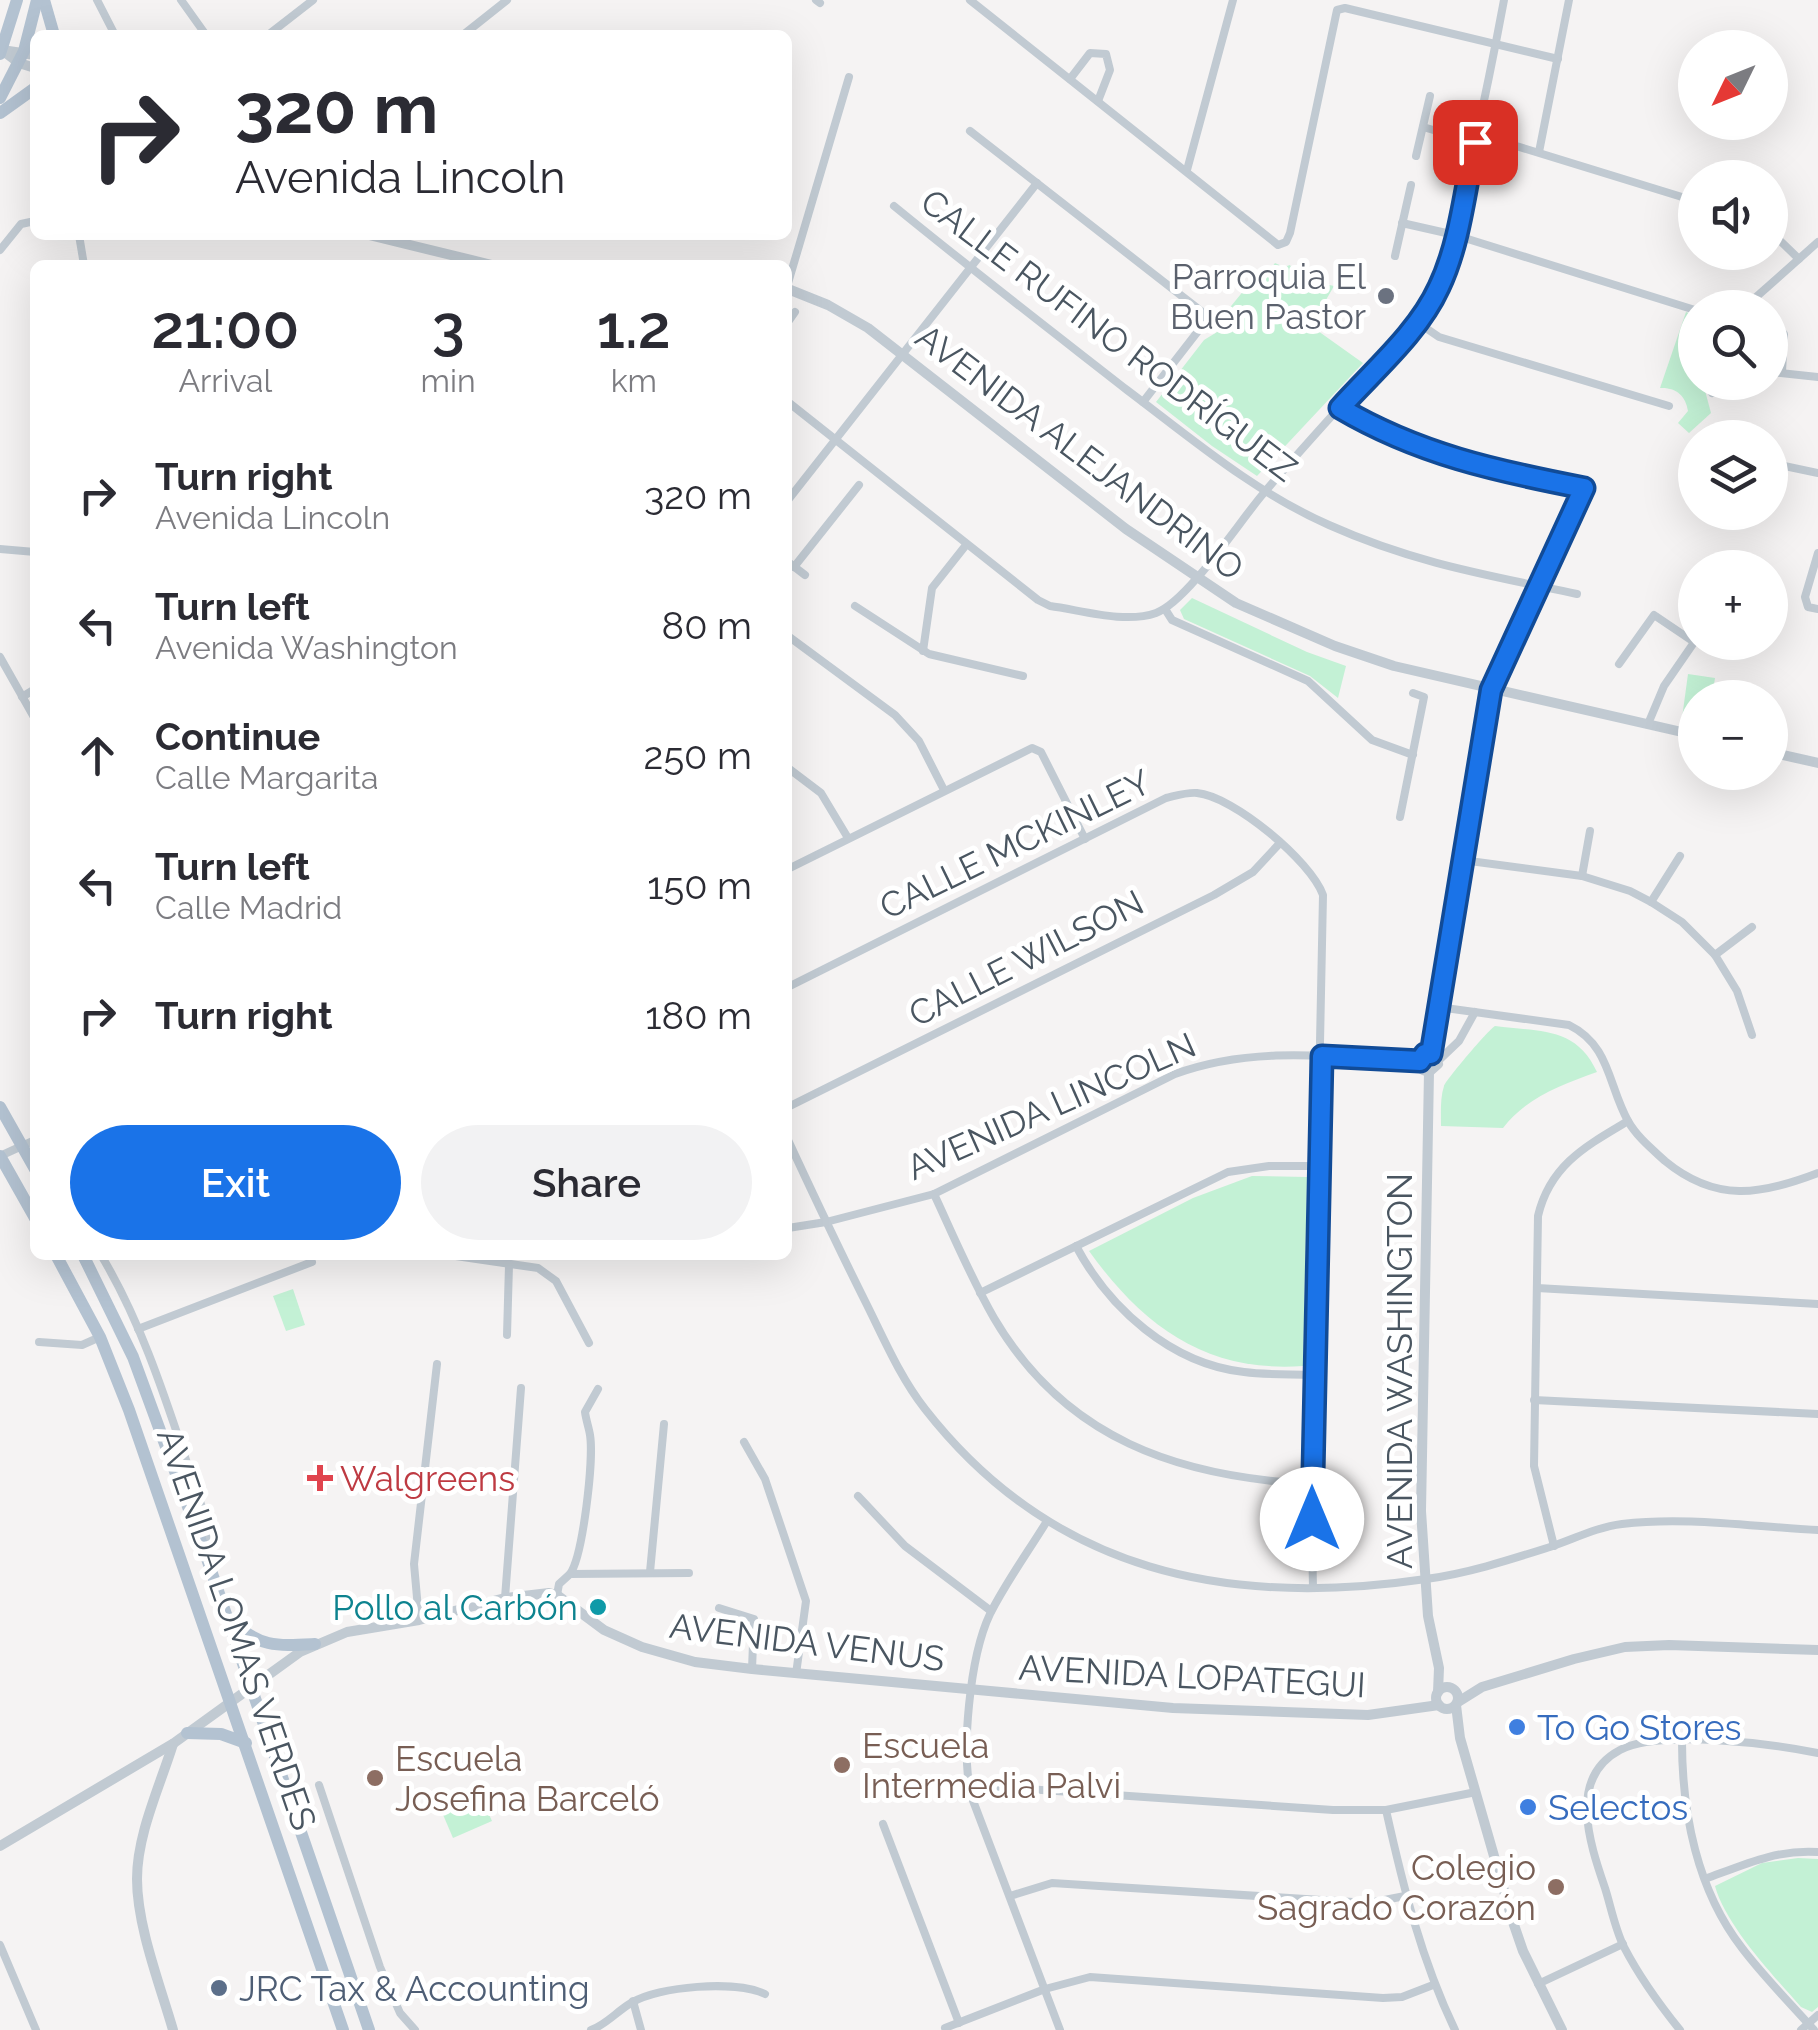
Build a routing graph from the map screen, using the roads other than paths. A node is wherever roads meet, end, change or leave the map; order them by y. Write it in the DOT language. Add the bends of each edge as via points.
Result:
graph roads {
  1 [pos="17,0"];
  2 [pos="36,0"];
  3 [pos="44,0"];
  4 [pos="97,0"];
  5 [pos="181,0"];
  6 [pos="313,0"];
  7 [pos="507,0"];
  8 [pos="970,0"];
  9 [pos="1233,0"];
  10 [pos="1504,0"];
  11 [pos="1569,0"];
  12 [pos="31,30"];
  13 [pos="53,30"];
  14 [pos="112,30"];
  15 [pos="202,30"];
  16 [pos="274,30"];
  17 [pos="469,30"];
  18 [pos="1496,43"];
  19 [pos="1,52"];
  20 [pos="26,56"];
  21 [pos="1558,59"];
  22 [pos="850,77"];
  23 [pos="1070,79"];
  24 [pos="30,92"];
  25 [pos="1430,96"];
  26 [pos="0,98"];
  27 [pos="1098,100"];
  28 [pos="0,113"];
  29 [pos="1422,127"];
  30 [pos="970,132"];
  31 [pos="1475,142"];
  32 [pos="1513,146"];
  33 [pos="1538,152"];
  34 [pos="1416,156"];
  35 [pos="1187,170"];
  36 [pos="1036,183"];
  37 [pos="1411,185"];
  38 [pos="1678,196"];
  39 [pos="894,206"];
  40 [pos="30,222"];
  41 [pos="1402,223"];
  42 [pos="1455,236"];
  43 [pos="390,240"];
  44 [pos="1818,242"];
  45 [pos="1788,248"];
  46 [pos="0,250"];
  47 [pos="1394,256"];
  48 [pos="1800,259"];
  49 [pos="472,260"];
  50 [pos="970,268"];
  51 [pos="792,273"];
  52 [pos="792,288"];
  53 [pos="1764,290"];
  54 [pos="1678,305"];
  55 [pos="795,312"];
  56 [pos="792,316"];
  57 [pos="1417,322"];
  58 [pos="903,354"];
  59 [pos="1788,373"];
  60 [pos="1818,377"];
  61 [pos="1144,402"];
  62 [pos="792,405"];
  63 [pos="1669,406"];
  64 [pos="1340,408"];
  65 [pos="834,440"];
  66 [pos="1788,467"];
  67 [pos="1818,473"];
  68 [pos="859,485"];
  69 [pos="1264,492"];
  70 [pos="792,495"];
  71 [pos="966,545"];
  72 [pos="0,549"];
  73 [pos="30,552"];
  74 [pos="1818,553"];
  75 [pos="792,564"];
  76 [pos="792,566"];
  77 [pos="805,575"];
  78 [pos="1196,578"];
  79 [pos="1539,586"];
  80 [pos="1577,594"];
  81 [pos="856,606"];
  82 [pos="1165,609"];
  83 [pos="1818,609"];
  84 [pos="1678,630"];
  85 [pos="792,639"];
  86 [pos="923,651"];
  87 [pos="0,658"];
  88 [pos="1682,660"];
  89 [pos="1619,664"];
  90 [pos="1023,676"];
  91 [pos="1491,690"];
  92 [pos="30,692"];
  93 [pos="1413,693"];
  94 [pos="22,697"];
  95 [pos="30,711"];
  96 [pos="1648,724"];
  97 [pos="1678,731"];
  98 [pos="1413,755"];
  99 [pos="1788,756"];
  100 [pos="1818,763"];
  101 [pos="792,771"];
  102 [pos="944,790"];
  103 [pos="1400,817"];
  104 [pos="1590,831"];
  105 [pos="848,838"];
  106 [pos="1085,838"];
  107 [pos="1279,844"];
  108 [pos="1680,856"];
  109 [pos="1462,860"];
  110 [pos="792,867"];
  111 [pos="1582,876"];
  112 [pos="1652,902"];
  113 [pos="1752,927"];
  114 [pos="1714,956"];
  115 [pos="792,986"];
  116 [pos="1438,1006"];
  117 [pos="1475,1012"];
  118 [pos="1752,1035"];
  119 [pos="1322,1056"];
  120 [pos="1434,1057"];
  121 [pos="1420,1061"];
  122 [pos="1429,1072"];
  123 [pos="792,1106"];
  124 [pos="0,1107"];
  125 [pos="1628,1121"];
  126 [pos="28,1143"];
  127 [pos="792,1149"];
  128 [pos="0,1156"];
  129 [pos="1319,1166"];
  130 [pos="1818,1173"];
  131 [pos="934,1194"];
  132 [pos="30,1209"];
  133 [pos="826,1222"];
  134 [pos="792,1227"];
  135 [pos="1076,1246"];
  136 [pos="59,1260"];
  137 [pos="85,1260"];
  138 [pos="104,1260"];
  139 [pos="476,1260"];
  140 [pos="312,1262"];
  141 [pos="509,1266"];
  142 [pos="1537,1288"];
  143 [pos="980,1292"];
  144 [pos="1818,1304"];
  145 [pos="138,1328"];
  146 [pos="508,1335"];
  147 [pos="100,1337"];
  148 [pos="39,1342"];
  149 [pos="589,1343"];
  150 [pos="437,1364"];
  151 [pos="1314,1375"];
  152 [pos="522,1388"];
  153 [pos="598,1390"];
  154 [pos="1534,1400"];
  155 [pos="1818,1414"];
  156 [pos="664,1424"];
  157 [pos="744,1442"];
  158 [pos="1311,1484"];
  159 [pos="858,1496"];
  160 [pos="1047,1522"];
  161 [pos="1818,1530"];
  162 [pos="1554,1546"];
  163 [pos="204,1552"];
  164 [pos="650,1572"];
  165 [pos="689,1573"];
  166 [pos="570,1574"];
  167 [pos="1424,1580"];
  168 [pos="1313,1588"];
  169 [pos="557,1595"];
  170 [pos="504,1598"];
  171 [pos="719,1608"];
  172 [pos="992,1611"];
  173 [pos="226,1616"];
  174 [pos="418,1620"];
  175 [pos="315,1644"];
  176 [pos="1818,1650"];
  177 [pos="1439,1668"];
  178 [pos="752,1670"];
  179 [pos="796,1674"];
  180 [pos="250,1686"];
  181 [pos="1482,1687"];
  182 [pos="1452,1688"];
  183 [pos="973,1691"];
  184 [pos="230,1700"];
  185 [pos="1445,1701"];
  186 [pos="188,1733"];
  187 [pos="1682,1741"];
  188 [pos="174,1743"];
  189 [pos="246,1744"];
  190 [pos="1818,1753"];
  191 [pos="319,1785"];
  192 [pos="1476,1792"];
  193 [pos="972,1798"];
  194 [pos="1386,1810"];
  195 [pos="883,1824"];
  196 [pos="0,1846"];
  197 [pos="1818,1852"];
  198 [pos="1706,1879"];
  199 [pos="1010,1896"];
  200 [pos="1405,1896"];
  201 [pos="0,1944"];
  202 [pos="1623,1944"];
  203 [pos="5,1968"];
  204 [pos="1538,1984"];
  205 [pos="1433,1985"];
  206 [pos="1045,1990"];
  207 [pos="765,1994"];
  208 [pos="632,2001"];
  209 [pos="1818,2015"];
  210 [pos="958,2023"];
  211 [pos="945,2028"];
  212 [pos="1808,2028"];
  213 [pos="36,2030"];
  214 [pos="173,2030"];
  215 [pos="344,2030"];
  216 [pos="369,2030"];
  217 [pos="415,2030"];
  218 [pos="591,2030"];
  219 [pos="641,2030"];
  220 [pos="1060,2030"];
  221 [pos="1455,2030"];
  222 [pos="1562,2030"];
  223 [pos="1680,2030"];
  1 -- 19 [label="main road"];
  2 -- 12 [label="main road"];
  3 -- 13 [label="main road"];
  4 -- 14 [label="street"];
  5 -- 15 [label="street"];
  6 -- 16 [label="street"];
  7 -- 17 [label="street"];
  8 -- 23 [label="street"];
  9 -- 35 [label="street"];
  10 -- 18 [label="street"];
  11 -- 21 [label="street"];
  18 -- 21 [label="street"];
  18 -- 31 [label="street"];
  18 -- 35 [label="street" via="1345,8 1335,14 1286,242 1278,245"];
  19 -- 20 [label="street"];
  20 -- 26 [label="main road"];
  21 -- 33 [label="street"];
  22 -- 51 [label="street"];
  23 -- 27 [label="street"];
  23 -- 27 [label="street" via="1090,53 1106,54 1110,70"];
  24 -- 28 [label="main road"];
  25 -- 29 [label="street"];
  27 -- 35 [label="street"];
  29 -- 31 [label="street"];
  29 -- 34 [label="street"];
  30 -- 36 [label="street"];
  31 -- 42 [label="street"];
  32 -- 33 [label="street"];
  33 -- 38 [label="street"];
  36 -- 50 [label="street"];
  36 -- 61 [label="street" via="1203,316"];
  37 -- 41 [label="street"];
  39 -- 50 [label="street, CALLE RUFINO RODRÍGUEZ"];
  40 -- 46 [label="street"];
  41 -- 42 [label="street"];
  41 -- 47 [label="street"];
  42 -- 54 [label="street"];
  42 -- 57 [label="street" via="1439,287"];
  43 -- 49 [label="street"];
  44 -- 48 [label="street"];
  45 -- 48 [label="street"];
  48 -- 53 [label="street"];
  50 -- 58 [label="street"];
  50 -- 61 [label="street, CALLE RUFINO RODRÍGUEZ"];
  52 -- 58 [label="street, AVENIDA ALEJANDRINO"];
  55 -- 56 [label="street"];
  57 -- 63 [label="street" via="1438,337"];
  57 -- 64 [label="street"];
  58 -- 65 [label="street"];
  58 -- 78 [label="street, AVENIDA ALEJANDRINO"];
  59 -- 60 [label="street"];
  61 -- 69 [label="street, CALLE RUFINO RODRÍGUEZ"];
  62 -- 65 [label="street"];
  64 -- 69 [label="street"];
  64 -- 79 [label="street" via="1436,453 1584,488"];
  65 -- 70 [label="street"];
  65 -- 71 [label="street"];
  66 -- 67 [label="street"];
  68 -- 75 [label="street"];
  69 -- 78 [label="street"];
  69 -- 79 [label="street, CALLE RUFINO RODRÍGUEZ" via="1409,557"];
  71 -- 82 [label="street" via="1050,606 1141,616"];
  71 -- 86 [label="street" via="932,588"];
  72 -- 73 [label="street"];
  74 -- 83 [label="street" via="1805,597 1808,607"];
  76 -- 77 [label="street"];
  78 -- 82 [label="street"];
  78 -- 91 [label="street, AVENIDA ALEJANDRINO" via="1236,603 1362,656"];
  79 -- 80 [label="street, CALLE RUFINO RODRÍGUEZ"];
  79 -- 91 [label="street"];
  81 -- 86 [label="street"];
  82 -- 98 [label="street" via="1172,620 1308,682 1372,740"];
  84 -- 89 [label="street" via="1654,615"];
  85 -- 102 [label="street" via="895,714 919,741"];
  86 -- 90 [label="street"];
  87 -- 94 [label="street"];
  88 -- 96 [label="street"];
  91 -- 96 [label="street, AVENIDA ALEJANDRINO"];
  91 -- 109 [label="street"];
  92 -- 94 [label="street"];
  93 -- 98 [label="street" via="1424,697"];
  94 -- 95 [label="street"];
  96 -- 97 [label="street, AVENIDA ALEJANDRINO"];
  98 -- 103 [label="street"];
  99 -- 100 [label="street"];
  101 -- 105 [label="street" via="821,793"];
  102 -- 105 [label="street"];
  102 -- 106 [label="street" via="1026,749 1041,752"];
  104 -- 111 [label="street"];
  105 -- 110 [label="street"];
  106 -- 107 [label="street, CALLE MCKINLEY" via="1166,798 1196,792 1228,802"];
  106 -- 115 [label="street, CALLE MCKINLEY"];
  107 -- 119 [label="street, CALLE MCKINLEY" via="1306,867 1324,895"];
  107 -- 123 [label="street, CALLE WILSON" via="1253,872 1214,894"];
  108 -- 112 [label="street"];
  109 -- 111 [label="street"];
  109 -- 116 [label="street"];
  111 -- 112 [label="street"];
  112 -- 114 [label="street"];
  113 -- 114 [label="street"];
  114 -- 118 [label="street"];
  116 -- 117 [label="street"];
  116 -- 120 [label="street"];
  117 -- 120 [label="street" via="1459,1041"];
  117 -- 125 [label="street" via="1579,1030 1602,1055"];
  119 -- 121 [label="street, AVENIDA LINCOLN"];
  119 -- 129 [label="street, CALLE MCKINLEY"];
  119 -- 131 [label="street, AVENIDA LINCOLN" via="1254,1055 1175,1074"];
  120 -- 121 [label="street" via="1425,1054"];
  120 -- 122 [label="street" via="1437,1067"];
  121 -- 122 [label="street"];
  122 -- 167 [label="street, AVENIDA WASHINGTON"];
  124 -- 126 [label="main road"];
  125 -- 130 [label="street" via="1671,1166 1711,1187 1767,1190"];
  125 -- 142 [label="street" via="1570,1156 1551,1180 1538,1216"];
  126 -- 128 [label="street"];
  127 -- 133 [label="street"];
  128 -- 132 [label="main road"];
  129 -- 135 [label="street" via="1228,1172"];
  129 -- 151 [label="street, CALLE MCKINLEY"];
  131 -- 133 [label="street, AVENIDA LINCOLN"];
  131 -- 143 [label="street"];
  133 -- 134 [label="street, AVENIDA LINCOLN"];
  133 -- 160 [label="street" via="924,1407 1000,1488"];
  135 -- 143 [label="street"];
  135 -- 151 [label="street" via="1127,1315 1170,1347 1242,1372"];
  136 -- 147 [label="main road, AVENIDA LOMAS VERDES"];
  137 -- 163 [label="main road, AVENIDA LOMAS VERDES" via="133,1357"];
  138 -- 145 [label="street"];
  139 -- 141 [label="street"];
  140 -- 145 [label="street"];
  141 -- 146 [label="street"];
  141 -- 149 [label="street" via="538,1268 556,1281"];
  142 -- 144 [label="street"];
  142 -- 154 [label="street"];
  143 -- 158 [label="street" via="1048,1387 1112,1434 1209,1473"];
  145 -- 163 [label="street" via="203,1510"];
  147 -- 148 [label="street" via="82,1345"];
  147 -- 184 [label="main road, AVENIDA LOMAS VERDES"];
  150 -- 174 [label="street" via="414,1564"];
  151 -- 158 [label="street, CALLE MCKINLEY"];
  152 -- 170 [label="street"];
  153 -- 166 [label="street" via="585,1412 591,1438 584,1517"];
  154 -- 155 [label="street"];
  154 -- 162 [label="street" via="1534,1466"];
  156 -- 164 [label="street"];
  157 -- 179 [label="street" via="765,1480 806,1601"];
  158 -- 168 [label="street, CALLE MCKINLEY"];
  159 -- 172 [label="street" via="905,1546"];
  160 -- 168 [label="street" via="1164,1572 1224,1584"];
  160 -- 172 [label="street"];
  161 -- 162 [label="street" via="1657,1522 1600,1528"];
  162 -- 167 [label="street"];
  163 -- 173 [label="main road, AVENIDA LOMAS VERDES"];
  164 -- 165 [label="street"];
  164 -- 166 [label="street"];
  166 -- 169 [label="street"];
  167 -- 168 [label="street"];
  167 -- 177 [label="street, AVENIDA WASHINGTON"];
  169 -- 170 [label="street"];
  169 -- 178 [label="street, AVENIDA VENUS" via="604,1630 642,1647"];
  170 -- 174 [label="street"];
  171 -- 178 [label="street" via="754,1619"];
  172 -- 183 [label="street"];
  173 -- 175 [label="main road" via="269,1646"];
  173 -- 180 [label="main road, AVENIDA LOMAS VERDES"];
  174 -- 175 [label="street"];
  175 -- 180 [label="street"];
  176 -- 181 [label="street, AVENIDA LOPATEGUI" via="1625,1647"];
  177 -- 182 [label="street, AVENIDA WASHINGTON"];
  177 -- 185 [label="street, AVENIDA WASHINGTON"];
  178 -- 179 [label="street, AVENIDA VENUS"];
  179 -- 183 [label="street, AVENIDA VENUS"];
  180 -- 184 [label="street"];
  180 -- 216 [label="main road, AVENIDA LOMAS VERDES"];
  181 -- 182 [label="street, AVENIDA LOPATEGUI"];
  181 -- 185 [label="street, AVENIDA LOPATEGUI"];
  182 -- 185 [label="street"];
  183 -- 185 [label="street, AVENIDA LOPATEGUI" via="1336,1715"];
  183 -- 193 [label="street" via="966,1760"];
  184 -- 186 [label="street"];
  184 -- 189 [label="main road, AVENIDA LOMAS VERDES"];
  185 -- 192 [label="street, AVENIDA WASHINGTON"];
  186 -- 188 [label="street"];
  186 -- 189 [label="main road" via="221,1734"];
  187 -- 190 [label="street"];
  187 -- 198 [label="street" via="1688,1820"];
  187 -- 202 [label="street" via="1644,1741 1617,1752 1593,1778 1585,1807 1589,1835"];
  188 -- 196 [label="street"];
  188 -- 214 [label="street" via="137,1880"];
  189 -- 215 [label="main road, AVENIDA LOMAS VERDES"];
  191 -- 217 [label="street" via="380,1968 400,2014"];
  192 -- 194 [label="street"];
  192 -- 204 [label="street, AVENIDA WASHINGTON"];
  193 -- 194 [label="street" via="999,1787"];
  193 -- 199 [label="street"];
  194 -- 200 [label="street"];
  195 -- 210 [label="street"];
  197 -- 198 [label="street" via="1771,1855"];
  198 -- 212 [label="street" via="1736,1940"];
  199 -- 200 [label="street" via="1052,1883 1370,1903"];
  199 -- 206 [label="street"];
  200 -- 205 [label="street"];
  201 -- 203 [label="street"];
  202 -- 204 [label="street"];
  202 -- 223 [label="street"];
  203 -- 213 [label="street"];
  204 -- 222 [label="street, AVENIDA WASHINGTON"];
  205 -- 206 [label="street" via="1382,1998 1090,1977"];
  205 -- 221 [label="street"];
  206 -- 210 [label="street"];
  206 -- 220 [label="street"];
  207 -- 208 [label="street" via="740,1986 690,1987"];
  208 -- 218 [label="street"];
  208 -- 219 [label="street"];
  209 -- 212 [label="street"];
  210 -- 211 [label="street"];
}
